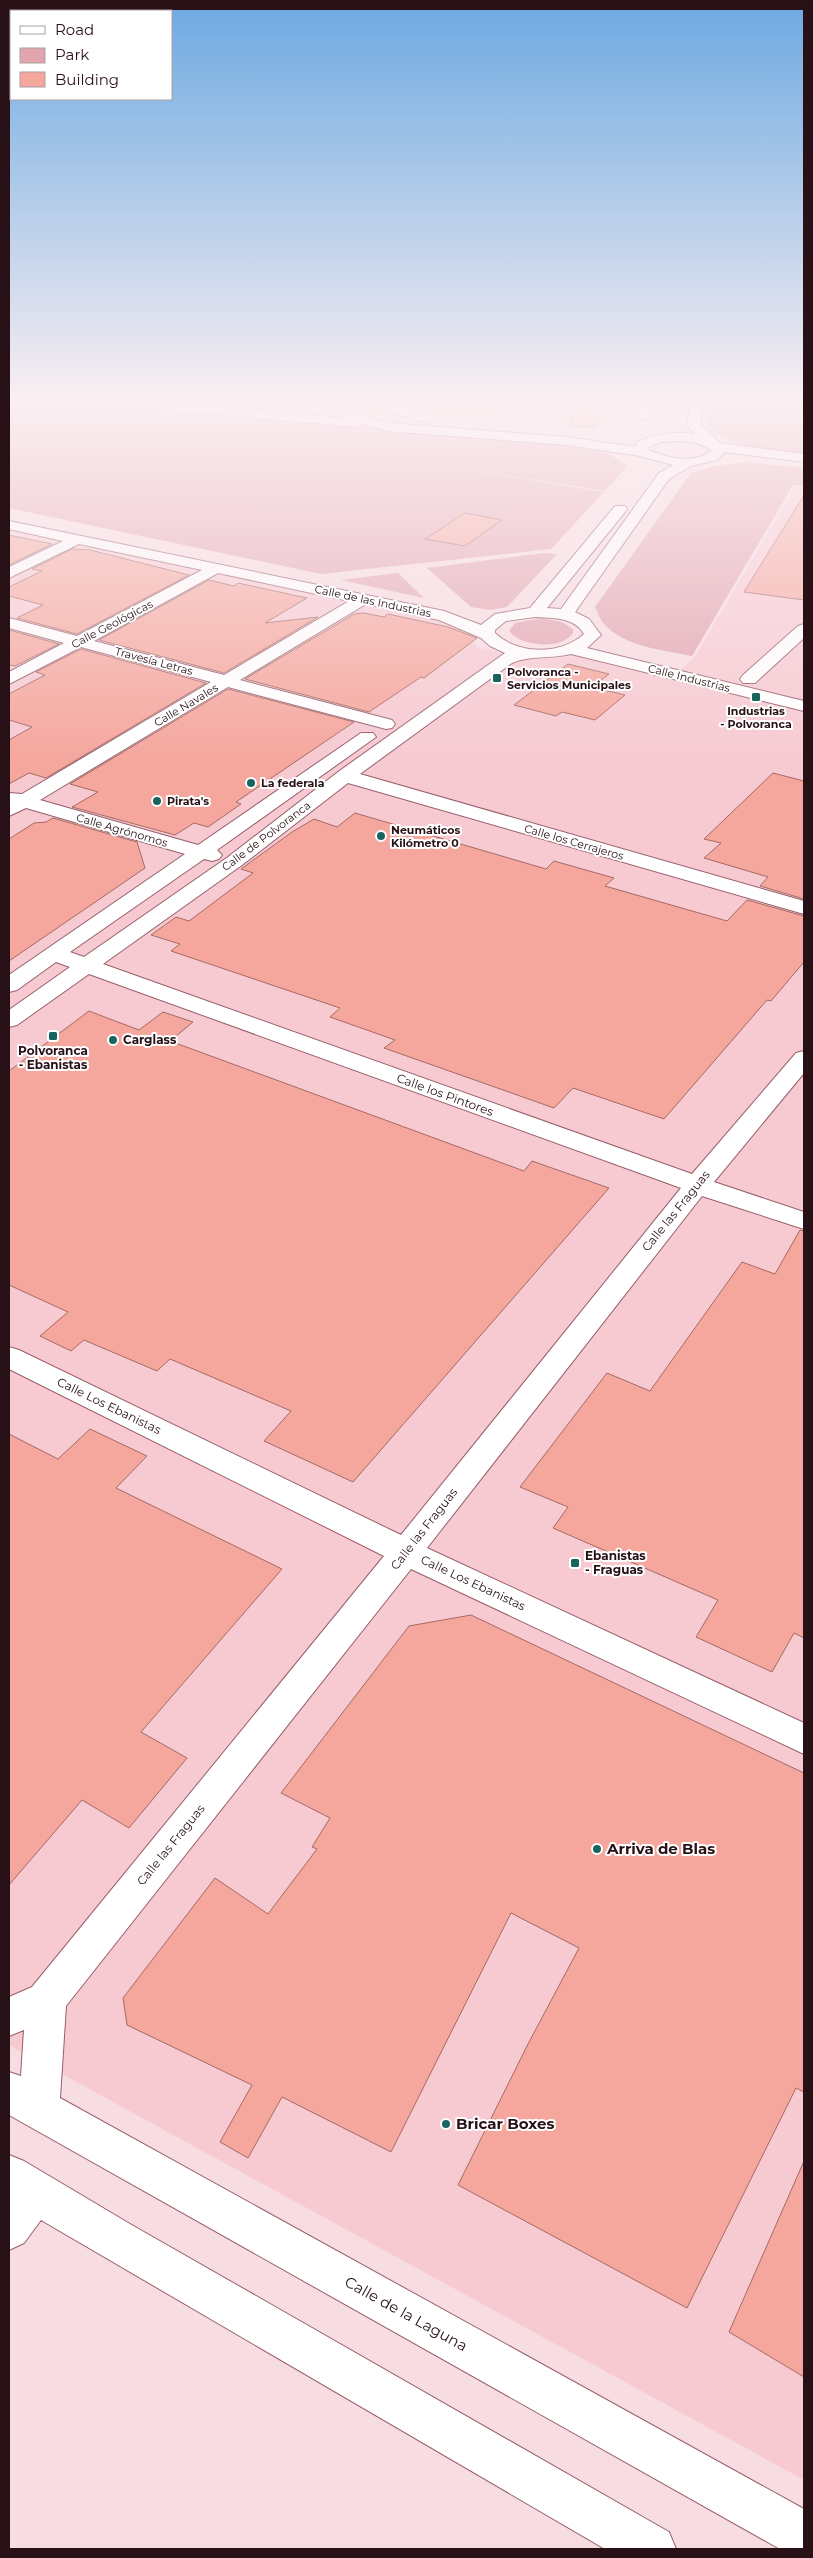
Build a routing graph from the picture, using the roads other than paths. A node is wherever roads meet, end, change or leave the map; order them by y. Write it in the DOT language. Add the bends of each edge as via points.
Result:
graph roads {
  1 [pos="610,521"];
  2 [pos="632,521"];
  3 [pos="9,525"];
  4 [pos="78,540"];
  5 [pos="215,569"];
  6 [pos="9,573"];
  7 [pos="364,599"];
  8 [pos="535,612"];
  9 [pos="565,615"];
  10 [pos="444,616"];
  11 [pos="501,618"];
  12 [pos="9,623"];
  13 [pos="804,629"];
  14 [pos="593,635"];
  15 [pos="493,640"];
  16 [pos="79,642"];
  17 [pos="574,650"];
  18 [pos="523,652"];
  19 [pos="9,679"];
  20 [pos="749,679"];
  21 [pos="227,681"];
  22 [pos="804,692"];
  23 [pos="804,706"];
  24 [pos="386,724"];
  25 [pos="345,776"];
  26 [pos="14,803"];
  27 [pos="200,852"];
  28 [pos="235,861"];
  29 [pos="804,908"];
  30 [pos="54,954"];
  31 [pos="87,966"];
  32 [pos="9,985"];
  33 [pos="9,1020"];
  34 [pos="804,1058"];
  35 [pos="697,1185"];
  36 [pos="804,1220"];
  37 [pos="9,1357"];
  38 [pos="406,1552"];
  39 [pos="804,1739"];
  40 [pos="46,2000"];
  41 [pos="9,2016"];
  42 [pos="24,2100"];
  43 [pos="22,2183"];
  44 [pos="9,2228"];
  45 [pos="804,2536"];
  46 [pos="652,2549"];
  1 -- 8 [label="street"];
  2 -- 9 [label="street"];
  3 -- 4 [label="street, Calle de las Industrias"];
  4 -- 5 [label="street, Calle de las Industrias"];
  4 -- 6 [label="street"];
  5 -- 7 [label="street, Calle de las Industrias"];
  5 -- 16 [label="street, Calle Geológicas"];
  7 -- 10 [label="street, Calle de las Industrias"];
  7 -- 21 [label="street, Calle Navales"];
  8 -- 9 [label="street, Calle de las Industrias"];
  8 -- 11 [label="street, Calle de las Industrias"];
  9 -- 14 [label="street, Calle Industrias" via="587,624"];
  10 -- 11 [label="street, Calle de las Industrias"];
  10 -- 15 [label="street, Calle de las Industrias"];
  11 -- 15 [label="street, Calle de Polvoranca" via="487,628"];
  12 -- 16 [label="street, Travesía Letras"];
  13 -- 20 [label="street"];
  14 -- 17 [label="street" via="587,643"];
  14 -- 20 [label="street, Calle Industrias" via="618,648"];
  15 -- 18 [label="street, Calle de las Industrias"];
  15 -- 24 [label="street, Calle de Polvoranca"];
  16 -- 19 [label="street, Calle Geológicas"];
  16 -- 21 [label="street, Travesía Letras"];
  17 -- 18 [label="street"];
  17 -- 23 [label="street, Calle Industrias"];
  18 -- 25 [label="street, Calle de Polvoranca" via="506,659"];
  20 -- 22 [label="street, Calle Industrias"];
  21 -- 24 [label="street, Travesía Letras"];
  21 -- 26 [label="street, Calle Navales"];
  24 -- 27 [label="street, Calle de Polvoranca"];
  25 -- 28 [label="street, Calle de Polvoranca"];
  25 -- 29 [label="street, Calle los Cerrajeros"];
  26 -- 27 [label="street, Calle Agrónomos"];
  27 -- 28 [label="street, Calle Agrónomos"];
  27 -- 30 [label="street, Calle de Polvoranca"];
  28 -- 31 [label="street, Calle de Polvoranca"];
  30 -- 31 [label="street, Calle los Pintores"];
  30 -- 32 [label="street, Calle de Polvoranca"];
  31 -- 33 [label="street, Calle de Polvoranca"];
  31 -- 35 [label="street, Calle los Pintores"];
  34 -- 35 [label="street, Calle las Fraguas"];
  35 -- 36 [label="street, Calle los Pintores"];
  35 -- 38 [label="street, Calle las Fraguas"];
  37 -- 38 [label="street, Calle Los Ebanistas"];
  38 -- 39 [label="street, Calle Los Ebanistas"];
  38 -- 40 [label="street, Calle las Fraguas"];
  40 -- 41 [label="street, Calle las Fraguas"];
  40 -- 42 [label="street"];
  42 -- 45 [label="street, Calle de la Laguna"];
  43 -- 44 [label="street"];
  43 -- 46 [label="street" via="122,2245"];
}
